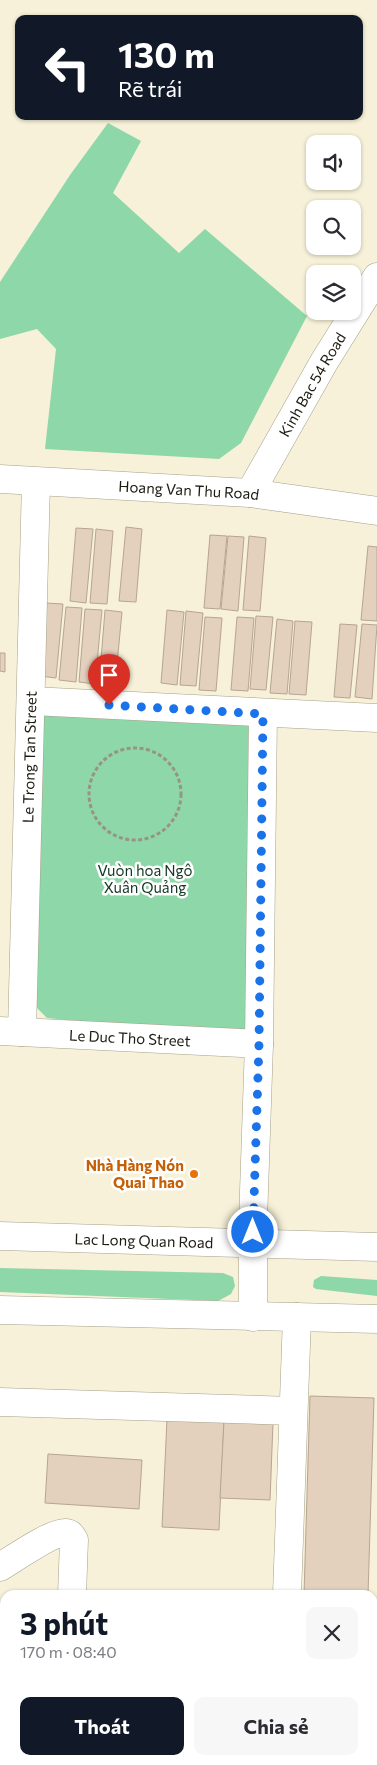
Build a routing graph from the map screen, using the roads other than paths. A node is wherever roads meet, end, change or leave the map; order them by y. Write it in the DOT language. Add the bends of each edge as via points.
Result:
graph roads {
  1 [pos="377,277"];
  2 [pos="0,479"];
  3 [pos="36,482"];
  4 [pos="250,493"];
  5 [pos="377,510"];
  6 [pos="32,701"];
  7 [pos="263,714"];
  8 [pos="377,718"];
  9 [pos="11,1032"];
  10 [pos="259,1044"];
  11 [pos="0,1236"];
  12 [pos="254,1242"];
  13 [pos="377,1247"];
  14 [pos="0,1310"];
  15 [pos="253,1317"];
  16 [pos="297,1317"];
  17 [pos="377,1319"];
  18 [pos="0,1402"];
  19 [pos="294,1411"];
  20 [pos="0,1567"];
  21 [pos="72,1590"];
  22 [pos="287,1590"];
  1 -- 4 [label="street, Kinh Bac 54 Road" via="324,362"];
  2 -- 3 [label="street, Hoang Van Thu Road"];
  3 -- 4 [label="street, Hoang Van Thu Road"];
  3 -- 6 [label="street, Le Trong Tan Street"];
  4 -- 5 [label="street, Hoang Van Thu Road"];
  6 -- 7 [label="street"];
  6 -- 9 [label="street, Le Trong Tan Street"];
  7 -- 8 [label="street"];
  7 -- 10 [label="street"];
  9 -- 10 [label="street, Le Duc Tho Street"];
  10 -- 12 [label="street"];
  11 -- 12 [label="street, Lac Long Quan Road"];
  12 -- 13 [label="street, Lac Long Quan Road"];
  12 -- 15 [label="street"];
  14 -- 15 [label="street"];
  15 -- 16 [label="street"];
  16 -- 17 [label="street"];
  16 -- 19 [label="street"];
  18 -- 19 [label="street"];
  19 -- 22 [label="street"];
  20 -- 21 [label="street" via="55,1536 72,1535"];
}
